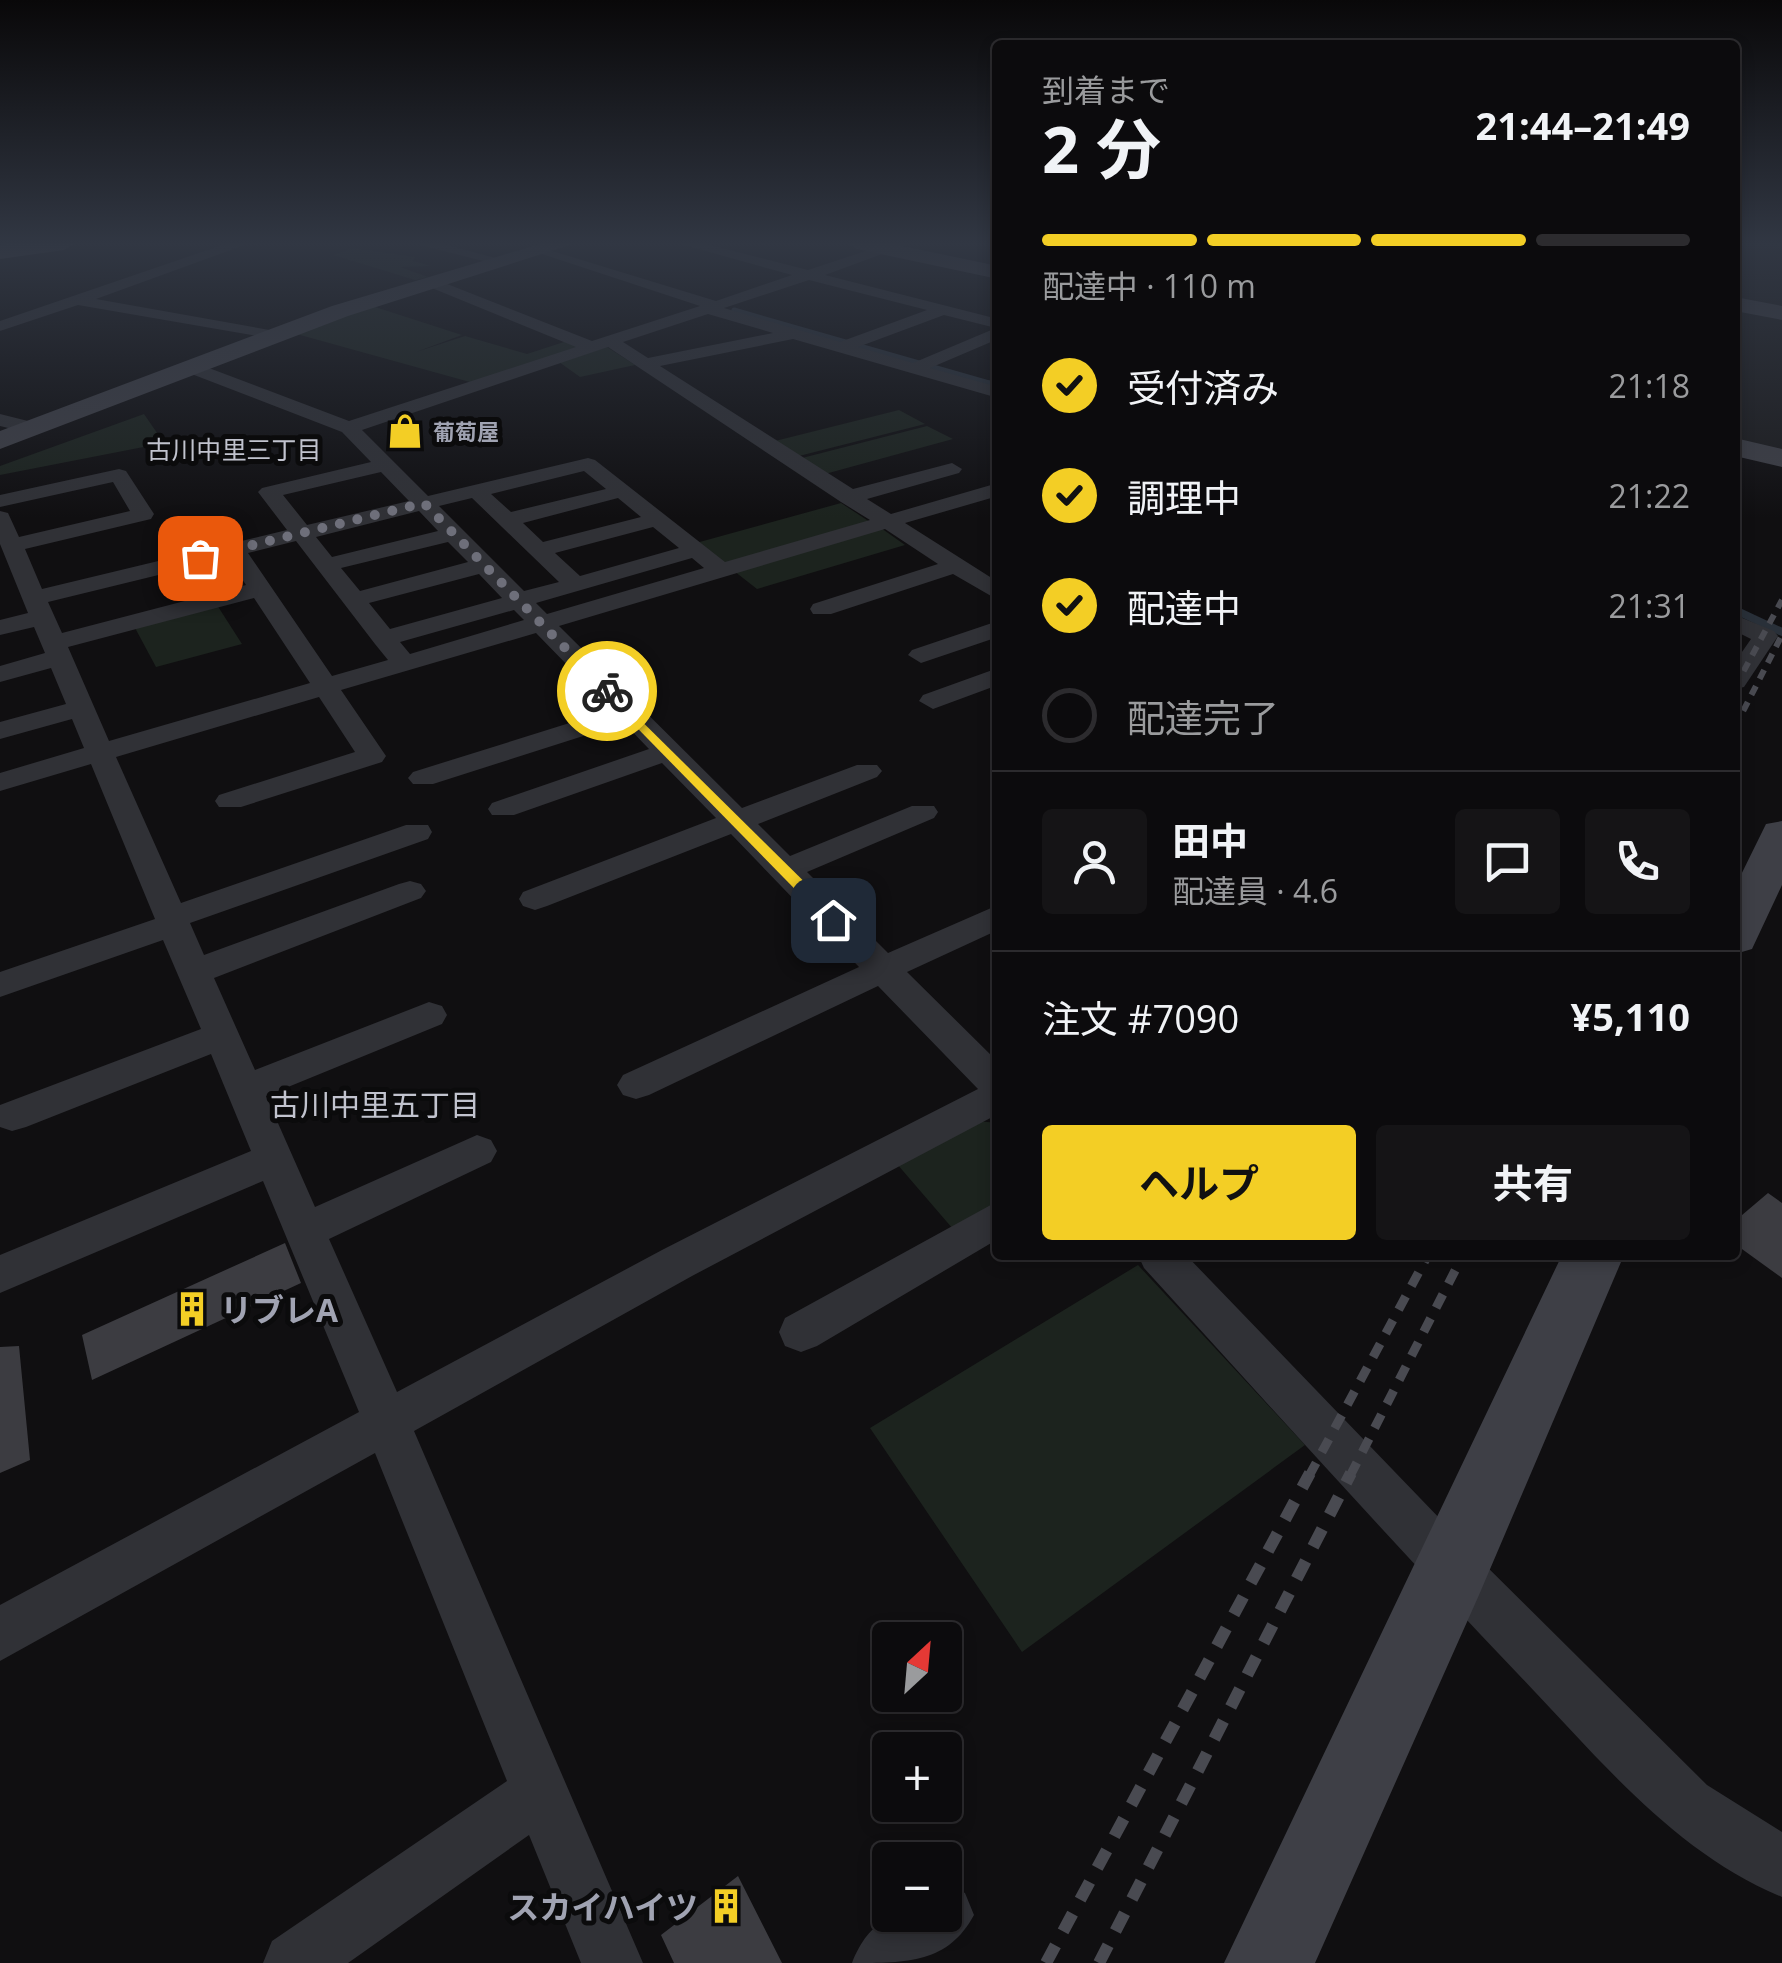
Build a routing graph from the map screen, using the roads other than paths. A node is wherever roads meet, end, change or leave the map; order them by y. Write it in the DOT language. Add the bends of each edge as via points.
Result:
graph roads {
  1 [pos="267,335"];
  2 [pos="279,335"];
  3 [pos="574,335"];
  4 [pos="634,335"];
  5 [pos="786,335"];
  6 [pos="801,335"];
  7 [pos="877,335"];
  8 [pos="275,336"];
  9 [pos="992,336"];
  10 [pos="603,345"];
  11 [pos="849,345"];
  12 [pos="644,364"];
  13 [pos="922,366"];
  14 [pos="195,370"];
  15 [pos="992,388"];
  16 [pos="0,420"];
  17 [pos="34,428"];
  18 [pos="349,428"];
  19 [pos="0,441"];
  20 [pos="1740,448"];
  21 [pos="116,454"];
  22 [pos="1782,458"];
  23 [pos="78,462"];
  24 [pos="386,465"];
  25 [pos="952,468"];
  26 [pos="476,491"];
  27 [pos="622,491"];
  28 [pos="992,491"];
  29 [pos="849,497"];
  30 [pos="0,501"];
  31 [pos="424,503"];
  32 [pos="657,519"];
  33 [pos="507,520"];
  34 [pos="886,521"];
  35 [pos="6,531"];
  36 [pos="301,533"];
  37 [pos="453,534"];
  38 [pos="234,550"];
  39 [pos="538,550"];
  40 [pos="696,550"];
  41 [pos="326,565"];
  42 [pos="484,566"];
  43 [pos="955,566"];
  44 [pos="720,569"];
  45 [pos="575,584"];
  46 [pos="260,589"];
  47 [pos="992,590"];
  48 [pos="354,600"];
  49 [pos="518,600"];
  50 [pos="822,609"];
  51 [pos="539,621"];
  52 [pos="1740,624"];
  53 [pos="0,628"];
  54 [pos="47,629"];
  55 [pos="992,630"];
  56 [pos="384,639"];
  57 [pos="1773,640"];
  58 [pos="921,655"];
  59 [pos="402,662"];
  60 [pos="0,674"];
  61 [pos="1740,676"];
  62 [pos="992,678"];
  63 [pos="324,684"];
  64 [pos="932,701"];
  65 [pos="82,708"];
  66 [pos="629,713"];
  67 [pos="0,731"];
  68 [pos="100,752"];
  69 [pos="667,752"];
  70 [pos="867,771"];
  71 [pos="423,778"];
  72 [pos="0,782"];
  73 [pos="230,801"];
  74 [pos="503,809"];
  75 [pos="923,812"];
  76 [pos="736,822"];
  77 [pos="417,832"];
  78 [pos="1782,834"];
  79 [pos="784,870"];
  80 [pos="410,891"];
  81 [pos="535,899"];
  82 [pos="992,919"];
  83 [pos="172,921"];
  84 [pos="1740,927"];
  85 [pos="883,970"];
  86 [pos="194,972"];
  87 [pos="0,985"];
  88 [pos="429,1014"];
  89 [pos="221,1036"];
  90 [pos="992,1080"];
  91 [pos="636,1085"];
  92 [pos="245,1090"];
  93 [pos="992,1099"];
  94 [pos="12,1116"];
  95 [pos="477,1151"];
  96 [pos="274,1159"];
  97 [pos="992,1221"];
  98 [pos="305,1231"];
  99 [pos="1164,1260"];
  100 [pos="1591,1260"];
  101 [pos="0,1274"];
  102 [pos="801,1332"];
  103 [pos="387,1423"];
  104 [pos="1453,1569"];
  105 [pos="0,1634"];
  106 [pos="541,1792"];
  107 [pos="1782,1867"];
  108 [pos="921,1932"];
  109 [pos="294,1963"];
  110 [pos="612,1963"];
  111 [pos="883,1963"];
  112 [pos="1269,1963"];
  1 -- 8 [label="street"];
  2 -- 8 [label="street"];
  3 -- 10 [label="street"];
  4 -- 10 [label="street"];
  5 -- 12 [label="street"];
  6 -- 11 [label="street"];
  7 -- 11 [label="street"];
  8 -- 14 [label="street"];
  9 -- 13 [label="street"];
  10 -- 12 [label="street"];
  10 -- 18 [label="street"];
  11 -- 13 [label="street"];
  12 -- 29 [label="street"];
  13 -- 15 [label="street"];
  14 -- 17 [label="street"];
  14 -- 18 [label="street"];
  16 -- 17 [label="street"];
  17 -- 19 [label="street"];
  18 -- 24 [label="street"];
  20 -- 22 [label="street"];
  21 -- 23 [label="street"];
  24 -- 31 [label="street"];
  24 -- 36 [label="street" via="269,492"];
  25 -- 29 [label="street"];
  26 -- 27 [label="street" via="588,464"];
  26 -- 31 [label="street"];
  26 -- 33 [label="street"];
  27 -- 32 [label="street"];
  27 -- 33 [label="street"];
  28 -- 34 [label="street"];
  29 -- 34 [label="street"];
  30 -- 35 [label="street" via="119,475 143,514"];
  31 -- 36 [label="street"];
  31 -- 37 [label="street"];
  32 -- 39 [label="street"];
  32 -- 40 [label="street"];
  33 -- 39 [label="street"];
  34 -- 43 [label="street"];
  34 -- 44 [label="street"];
  35 -- 54 [label="street"];
  36 -- 38 [label="street"];
  36 -- 41 [label="street"];
  37 -- 41 [label="street"];
  37 -- 42 [label="street"];
  38 -- 46 [label="street"];
  38 -- 54 [label="street"];
  39 -- 45 [label="street"];
  40 -- 44 [label="street"];
  40 -- 45 [label="street"];
  41 -- 48 [label="street"];
  42 -- 48 [label="street"];
  42 -- 49 [label="street"];
  43 -- 47 [label="street"];
  43 -- 50 [label="street"];
  44 -- 51 [label="street"];
  45 -- 49 [label="street"];
  46 -- 54 [label="street"];
  46 -- 63 [label="street"];
  48 -- 56 [label="street"];
  49 -- 51 [label="street"];
  49 -- 56 [label="street"];
  51 -- 59 [label="street"];
  51 -- 66 [label="street"];
  52 -- 57 [label="street"];
  53 -- 54 [label="street"];
  54 -- 60 [label="street"];
  54 -- 65 [label="street"];
  55 -- 58 [label="street"];
  56 -- 59 [label="street"];
  57 -- 61 [label="street"];
  59 -- 63 [label="street"];
  62 -- 64 [label="street"];
  63 -- 68 [label="street"];
  63 -- 73 [label="street" via="372,756"];
  65 -- 67 [label="street"];
  65 -- 68 [label="street"];
  66 -- 69 [label="street"];
  66 -- 71 [label="street"];
  68 -- 72 [label="street"];
  68 -- 83 [label="street"];
  69 -- 74 [label="street"];
  69 -- 76 [label="street"];
  70 -- 76 [label="street"];
  75 -- 79 [label="street"];
  76 -- 79 [label="street"];
  76 -- 81 [label="street"];
  77 -- 83 [label="street"];
  78 -- 84 [label="street"];
  79 -- 85 [label="street"];
  80 -- 86 [label="street"];
  82 -- 85 [label="street"];
  83 -- 86 [label="street"];
  83 -- 87 [label="street"];
  85 -- 90 [label="street"];
  85 -- 91 [label="street"];
  86 -- 89 [label="street"];
  88 -- 92 [label="street"];
  89 -- 92 [label="street"];
  89 -- 94 [label="street"];
  92 -- 96 [label="street"];
  93 -- 103 [label="street"];
  95 -- 98 [label="street"];
  96 -- 98 [label="street"];
  96 -- 101 [label="street"];
  97 -- 102 [label="street"];
  98 -- 103 [label="street"];
  99 -- 104 [label="street"];
  100 -- 104 [label="street"];
  103 -- 105 [label="street"];
  103 -- 106 [label="street"];
  104 -- 107 [label="street" via="1686,1806"];
  104 -- 112 [label="street"];
  106 -- 109 [label="street"];
  106 -- 110 [label="street"];
  108 -- 111 [label="street"];
}
